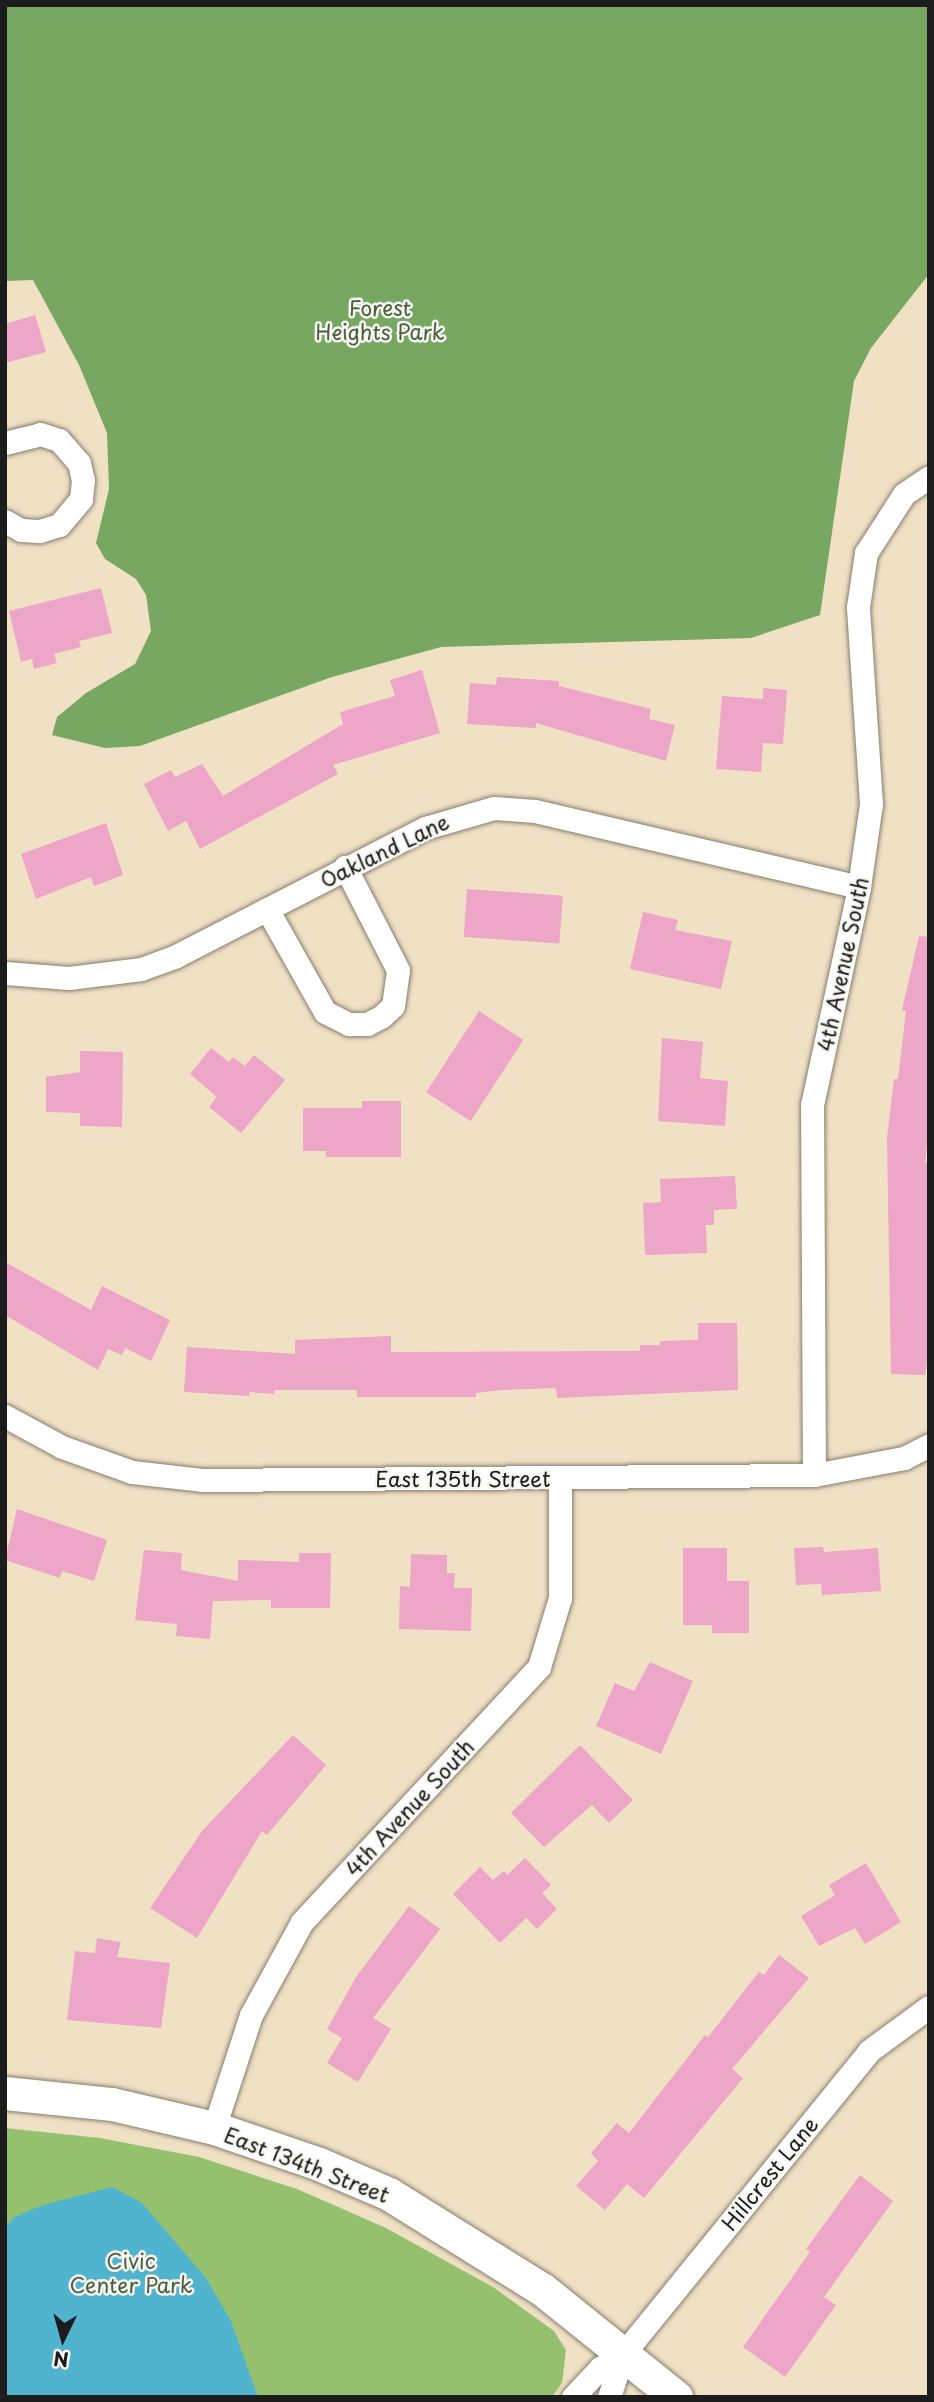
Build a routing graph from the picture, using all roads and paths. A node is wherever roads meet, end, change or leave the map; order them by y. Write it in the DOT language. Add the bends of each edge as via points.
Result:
graph roads {
  1 [pos="5,443"];
  2 [pos="929,477"];
  3 [pos="5,521"];
  4 [pos="345,867"];
  5 [pos="859,887"];
  6 [pos="267,909"];
  7 [pos="5,973"];
  8 [pos="5,1416"];
  9 [pos="929,1445"];
  10 [pos="814,1475"];
  11 [pos="559,1478"];
  12 [pos="929,2007"];
  13 [pos="5,2093"];
  14 [pos="214,2129"];
  15 [pos="622,2354"];
  16 [pos="573,2397"];
  17 [pos="609,2397"];
  18 [pos="676,2397"];
  1 -- 3 [label="street" via="40,433 59,440 76,457 83,480 77,506 59,525 21,530"];
  2 -- 5 [label="street, 4th Avenue South" via="904,494 866,553 858,607 871,804"];
  4 -- 5 [label="street, Oakland Lane" via="425,828 494,808 535,811"];
  4 -- 6 [label="street, Oakland Lane"];
  4 -- 6 [label="street" via="398,970 393,1006 381,1017 367,1024 349,1024 325,1012"];
  5 -- 10 [label="street, 4th Avenue South" via="812,1105"];
  6 -- 7 [label="street, Oakland Lane" via="141,970 69,978"];
  8 -- 11 [label="street, East 135th Street" via="62,1447 132,1472 202,1480"];
  9 -- 10 [label="street, East 135th Street" via="904,1458"];
  10 -- 11 [label="street, East 135th Street"];
  11 -- 14 [label="street, 4th Avenue South" via="560,1598 539,1667 302,1922 251,2015"];
  12 -- 15 [label="street, Hillcrest Lane" via="869,2051"];
  13 -- 14 [label="street, East 134th Street" via="112,2104"];
  14 -- 15 [label="street, East 134th Street" via="319,2164 389,2194 492,2255"];
  15 -- 16 [label="street" via="600,2368"];
  15 -- 17 [label="street"];
  15 -- 18 [label="street, East 134th Street"];
}
